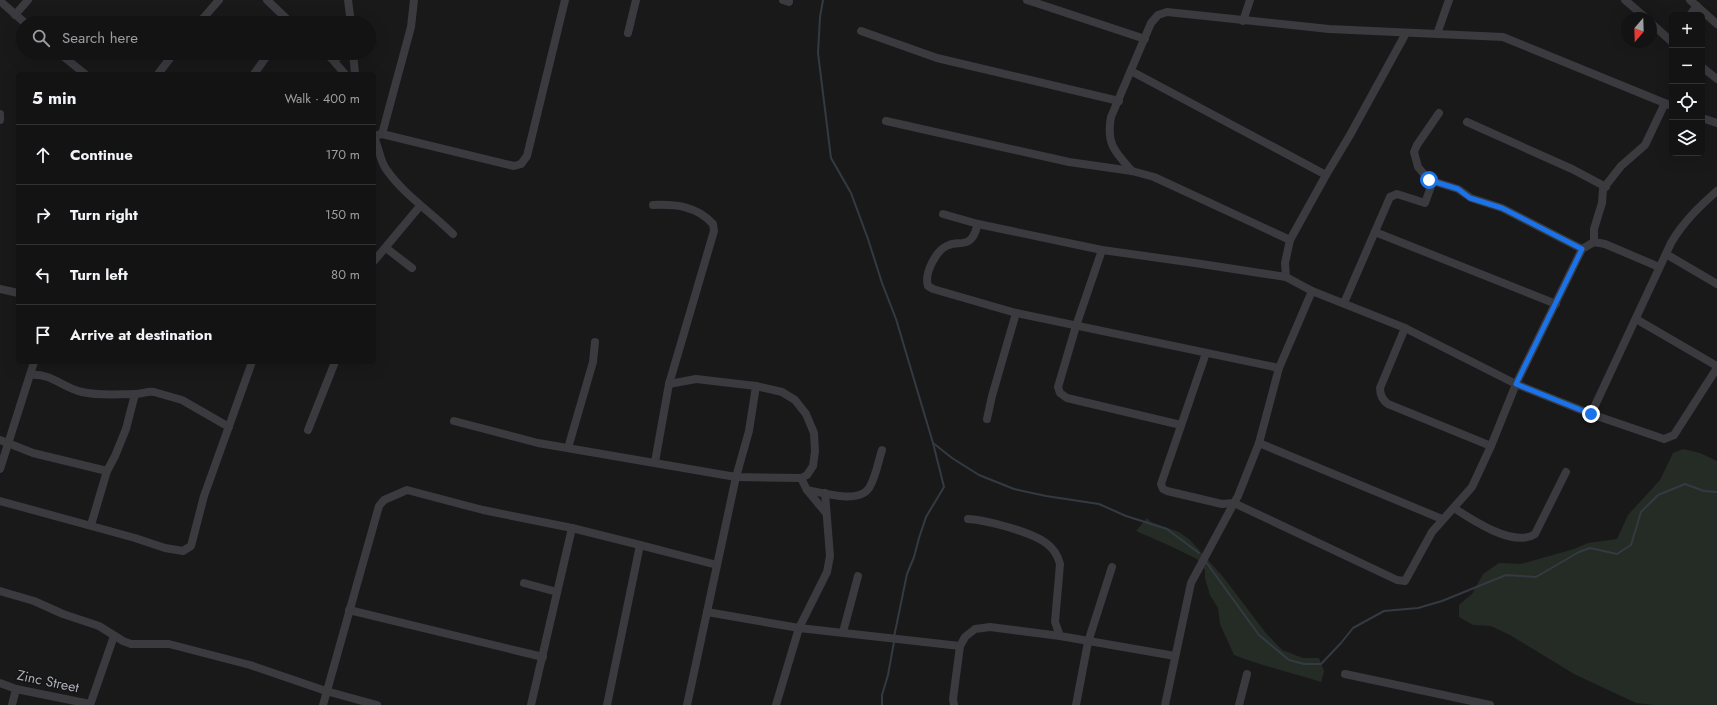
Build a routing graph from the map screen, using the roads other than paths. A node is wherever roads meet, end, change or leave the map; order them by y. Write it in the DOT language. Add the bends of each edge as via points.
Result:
graph roads {
  1 [pos="28,0"];
  2 [pos="219,0"];
  3 [pos="267,0"];
  4 [pos="348,0"];
  5 [pos="414,0"];
  6 [pos="565,0"];
  7 [pos="636,0"];
  8 [pos="1027,0"];
  9 [pos="1250,0"];
  10 [pos="1449,0"];
  11 [pos="1625,0"];
  12 [pos="1690,0"];
  13 [pos="0,1"];
  14 [pos="1048,4"];
  15 [pos="1696,6"];
  16 [pos="1639,12"];
  17 [pos="1692,12"];
  18 [pos="15,15"];
  19 [pos="205,16"];
  20 [pos="284,16"];
  21 [pos="350,16"];
  22 [pos="1243,21"];
  23 [pos="1717,24"];
  24 [pos="1657,28"];
  25 [pos="861,31"];
  26 [pos="628,33"];
  27 [pos="1406,33"];
  28 [pos="1437,34"];
  29 [pos="1669,38"];
  30 [pos="1145,39"];
  31 [pos="68,60"];
  32 [pos="169,60"];
  33 [pos="264,60"];
  34 [pos="333,60"];
  35 [pos="354,60"];
  36 [pos="1705,69"];
  37 [pos="1131,71"];
  38 [pos="83,72"];
  39 [pos="160,72"];
  40 [pos="255,72"];
  41 [pos="343,72"];
  42 [pos="355,72"];
  43 [pos="1717,79"];
  44 [pos="1119,101"];
  45 [pos="1668,104"];
  46 [pos="0,114"];
  47 [pos="1439,114"];
  48 [pos="1705,119"];
  49 [pos="0,120"];
  50 [pos="886,121"];
  51 [pos="1467,122"];
  52 [pos="1717,123"];
  53 [pos="377,136"];
  54 [pos="1132,171"];
  55 [pos="1326,174"];
  56 [pos="1433,181"];
  57 [pos="1606,187"];
  58 [pos="1717,191"];
  59 [pos="653,205"];
  60 [pos="420,206"];
  61 [pos="943,214"];
  62 [pos="978,224"];
  63 [pos="1375,232"];
  64 [pos="453,234"];
  65 [pos="1290,240"];
  66 [pos="1594,242"];
  67 [pos="386,248"];
  68 [pos="1582,249"];
  69 [pos="1102,250"];
  70 [pos="377,254"];
  71 [pos="1666,254"];
  72 [pos="1660,267"];
  73 [pos="412,268"];
  74 [pos="1286,277"];
  75 [pos="1717,284"];
  76 [pos="0,289"];
  77 [pos="1312,290"];
  78 [pos="16,293"];
  79 [pos="1344,302"];
  80 [pos="1556,304"];
  81 [pos="1016,313"];
  82 [pos="1636,319"];
  83 [pos="1076,326"];
  84 [pos="1404,328"];
  85 [pos="595,342"];
  86 [pos="1206,353"];
  87 [pos="33,364"];
  88 [pos="251,364"];
  89 [pos="334,364"];
  90 [pos="1717,367"];
  91 [pos="1278,368"];
  92 [pos="30,375"];
  93 [pos="669,384"];
  94 [pos="1516,384"];
  95 [pos="756,386"];
  96 [pos="136,394"];
  97 [pos="1591,414"];
  98 [pos="987,419"];
  99 [pos="454,421"];
  100 [pos="1181,426"];
  101 [pos="229,427"];
  102 [pos="308,430"];
  103 [pos="0,440"];
  104 [pos="1259,443"];
  105 [pos="8,445"];
  106 [pos="1491,446"];
  107 [pos="568,448"];
  108 [pos="882,450"];
  109 [pos="655,462"];
  110 [pos="0,469"];
  111 [pos="106,471"];
  112 [pos="1566,472"];
  113 [pos="736,477"];
  114 [pos="801,478"];
  115 [pos="807,490"];
  116 [pos="825,493"];
  117 [pos="0,501"];
  118 [pos="1234,503"];
  119 [pos="1454,508"];
  120 [pos="826,513"];
  121 [pos="968,519"];
  122 [pos="1442,519"];
  123 [pos="91,525"];
  124 [pos="572,528"];
  125 [pos="640,545"];
  126 [pos="717,565"];
  127 [pos="1112,567"];
  128 [pos="858,576"];
  129 [pos="524,583"];
  130 [pos="0,591"];
  131 [pos="557,592"];
  132 [pos="349,610"];
  133 [pos="707,612"];
  134 [pos="799,628"];
  135 [pos="844,632"];
  136 [pos="114,636"];
  137 [pos="1060,636"];
  138 [pos="1088,642"];
  139 [pos="960,646"];
  140 [pos="1175,656"];
  141 [pos="543,657"];
  142 [pos="1247,674"];
  143 [pos="1345,674"];
  144 [pos="0,683"];
  145 [pos="16,689"];
  146 [pos="326,691"];
  147 [pos="90,704"];
  148 [pos="12,705"];
  149 [pos="323,705"];
  150 [pos="377,705"];
  151 [pos="530,705"];
  152 [pos="607,705"];
  153 [pos="687,705"];
  154 [pos="776,705"];
  155 [pos="954,705"];
  156 [pos="1076,705"];
  157 [pos="1165,705"];
  158 [pos="1239,705"];
  159 [pos="1490,705"];
  1 -- 18 [label="street"];
  2 -- 19 [label="street"];
  3 -- 20 [label="street"];
  4 -- 21 [label="street"];
  5 -- 53 [label="street" via="411,28"];
  6 -- 53 [label="street" via="527,156 521,164 514,166"];
  7 -- 26 [label="street"];
  8 -- 14 [label="street"];
  9 -- 22 [label="street"];
  10 -- 28 [label="street"];
  11 -- 16 [label="street"];
  12 -- 15 [label="street"];
  13 -- 18 [label="street"];
  14 -- 30 [label="street"];
  15 -- 17 [label="street"];
  15 -- 23 [label="street"];
  22 -- 27 [label="street"];
  22 -- 30 [label="street" via="1167,12 1158,15 1151,23"];
  24 -- 29 [label="street"];
  25 -- 44 [label="street" via="937,58"];
  27 -- 28 [label="street"];
  27 -- 55 [label="street"];
  28 -- 45 [label="street" via="1503,37"];
  30 -- 37 [label="street"];
  31 -- 38 [label="street"];
  32 -- 39 [label="street"];
  33 -- 40 [label="street"];
  34 -- 41 [label="street"];
  35 -- 42 [label="street"];
  36 -- 43 [label="street"];
  37 -- 44 [label="street"];
  37 -- 55 [label="street"];
  44 -- 54 [label="street" via="1111,117 1110,140 1114,151"];
  45 -- 57 [label="street" via="1645,145 1621,166"];
  46 -- 49 [label="street"];
  47 -- 56 [label="street" via="1417,145 1414,155 1418,167"];
  48 -- 52 [label="street"];
  50 -- 54 [label="street" via="1069,162"];
  51 -- 57 [label="street" via="1572,168"];
  53 -- 60 [label="street" via="385,168"];
  54 -- 65 [label="street" via="1154,177"];
  55 -- 65 [label="street"];
  56 -- 63 [label="street" via="1425,203 1406,196 1390,197"];
  56 -- 68 [label="street" via="1458,189 1470,198 1502,208"];
  57 -- 66 [label="street" via="1603,190 1594,229"];
  58 -- 71 [label="street" via="1698,208 1677,233"];
  59 -- 93 [label="street" via="672,204 699,213 713,224 714,231"];
  60 -- 64 [label="street" via="435,216"];
  60 -- 67 [label="street"];
  61 -- 62 [label="street"];
  62 -- 69 [label="street"];
  62 -- 81 [label="street" via="970,241 949,245 935,257 928,276 928,286"];
  63 -- 79 [label="street"];
  63 -- 80 [label="street"];
  65 -- 74 [label="street" via="1285,263"];
  66 -- 68 [label="street"];
  66 -- 72 [label="street" via="1605,244"];
  67 -- 70 [label="street"];
  67 -- 73 [label="street"];
  68 -- 80 [label="street"];
  69 -- 74 [label="street"];
  69 -- 83 [label="street"];
  71 -- 72 [label="street"];
  71 -- 75 [label="street"];
  72 -- 82 [label="street"];
  74 -- 77 [label="street"];
  76 -- 78 [label="street"];
  77 -- 79 [label="street"];
  77 -- 91 [label="street"];
  79 -- 84 [label="street"];
  80 -- 94 [label="street"];
  81 -- 83 [label="street"];
  81 -- 98 [label="street"];
  82 -- 90 [label="street"];
  82 -- 97 [label="street"];
  83 -- 86 [label="street"];
  83 -- 100 [label="street" via="1058,387 1060,393 1067,398"];
  84 -- 94 [label="street"];
  84 -- 106 [label="street" via="1380,388 1384,401"];
  85 -- 107 [label="street" via="593,362"];
  86 -- 91 [label="street"];
  86 -- 100 [label="street"];
  87 -- 92 [label="street"];
  88 -- 101 [label="street"];
  89 -- 102 [label="street"];
  90 -- 97 [label="street" via="1674,435 1669,438 1659,438"];
  91 -- 104 [label="street"];
  92 -- 96 [label="street" via="46,376 83,392"];
  92 -- 105 [label="street"];
  93 -- 95 [label="street" via="696,379"];
  93 -- 109 [label="street"];
  94 -- 97 [label="street"];
  94 -- 106 [label="street"];
  95 -- 113 [label="street" via="749,431"];
  95 -- 114 [label="street" via="782,392 795,400 806,414 814,433 815,451 813,466 807,476"];
  96 -- 101 [label="street" via="149,391 182,400"];
  96 -- 111 [label="street" via="126,429"];
  99 -- 107 [label="street" via="538,443"];
  100 -- 118 [label="street" via="1161,484 1163,489 1222,504"];
  101 -- 123 [label="street" via="204,496 191,546 183,551 165,548"];
  103 -- 105 [label="street"];
  104 -- 118 [label="street"];
  104 -- 122 [label="street"];
  105 -- 110 [label="street"];
  105 -- 111 [label="street" via="52,459"];
  106 -- 119 [label="street" via="1472,487"];
  107 -- 109 [label="street"];
  108 -- 116 [label="street" via="872,481 863,494 852,497"];
  109 -- 113 [label="street"];
  111 -- 123 [label="street"];
  112 -- 119 [label="street" via="1535,534 1530,538 1506,536 1476,523"];
  113 -- 114 [label="street"];
  113 -- 126 [label="street"];
  114 -- 115 [label="street"];
  115 -- 116 [label="street"];
  115 -- 120 [label="street"];
  116 -- 120 [label="street"];
  117 -- 123 [label="street"];
  118 -- 122 [label="street" via="1403,581 1407,579 1432,532"];
  118 -- 140 [label="street" via="1192,583"];
  119 -- 122 [label="street"];
  120 -- 134 [label="street" via="830,556 827,572"];
  121 -- 137 [label="street" via="1010,528 1046,542 1052,549 1060,564 1055,622"];
  124 -- 125 [label="street"];
  124 -- 131 [label="street"];
  124 -- 132 [label="street" via="483,510 407,490 384,500 379,506"];
  125 -- 126 [label="street"];
  125 -- 152 [label="street"];
  126 -- 133 [label="street"];
  127 -- 138 [label="street"];
  128 -- 135 [label="street"];
  129 -- 131 [label="street"];
  130 -- 136 [label="street" via="99,626"];
  131 -- 141 [label="street"];
  132 -- 141 [label="street"];
  132 -- 146 [label="street"];
  133 -- 134 [label="street"];
  133 -- 153 [label="street"];
  134 -- 135 [label="street"];
  134 -- 154 [label="street"];
  135 -- 139 [label="street"];
  136 -- 146 [label="street" via="138,645 169,644 250,665"];
  136 -- 147 [label="street"];
  137 -- 138 [label="street"];
  137 -- 139 [label="street" via="990,627 975,629 965,637"];
  138 -- 140 [label="street"];
  138 -- 156 [label="street"];
  139 -- 155 [label="street"];
  140 -- 157 [label="street"];
  141 -- 151 [label="street"];
  142 -- 158 [label="street"];
  143 -- 159 [label="street"];
  144 -- 145 [label="street, Zinc Street"];
  145 -- 147 [label="street, Zinc Street"];
  145 -- 148 [label="street"];
  146 -- 149 [label="street"];
  146 -- 150 [label="street"];
}
